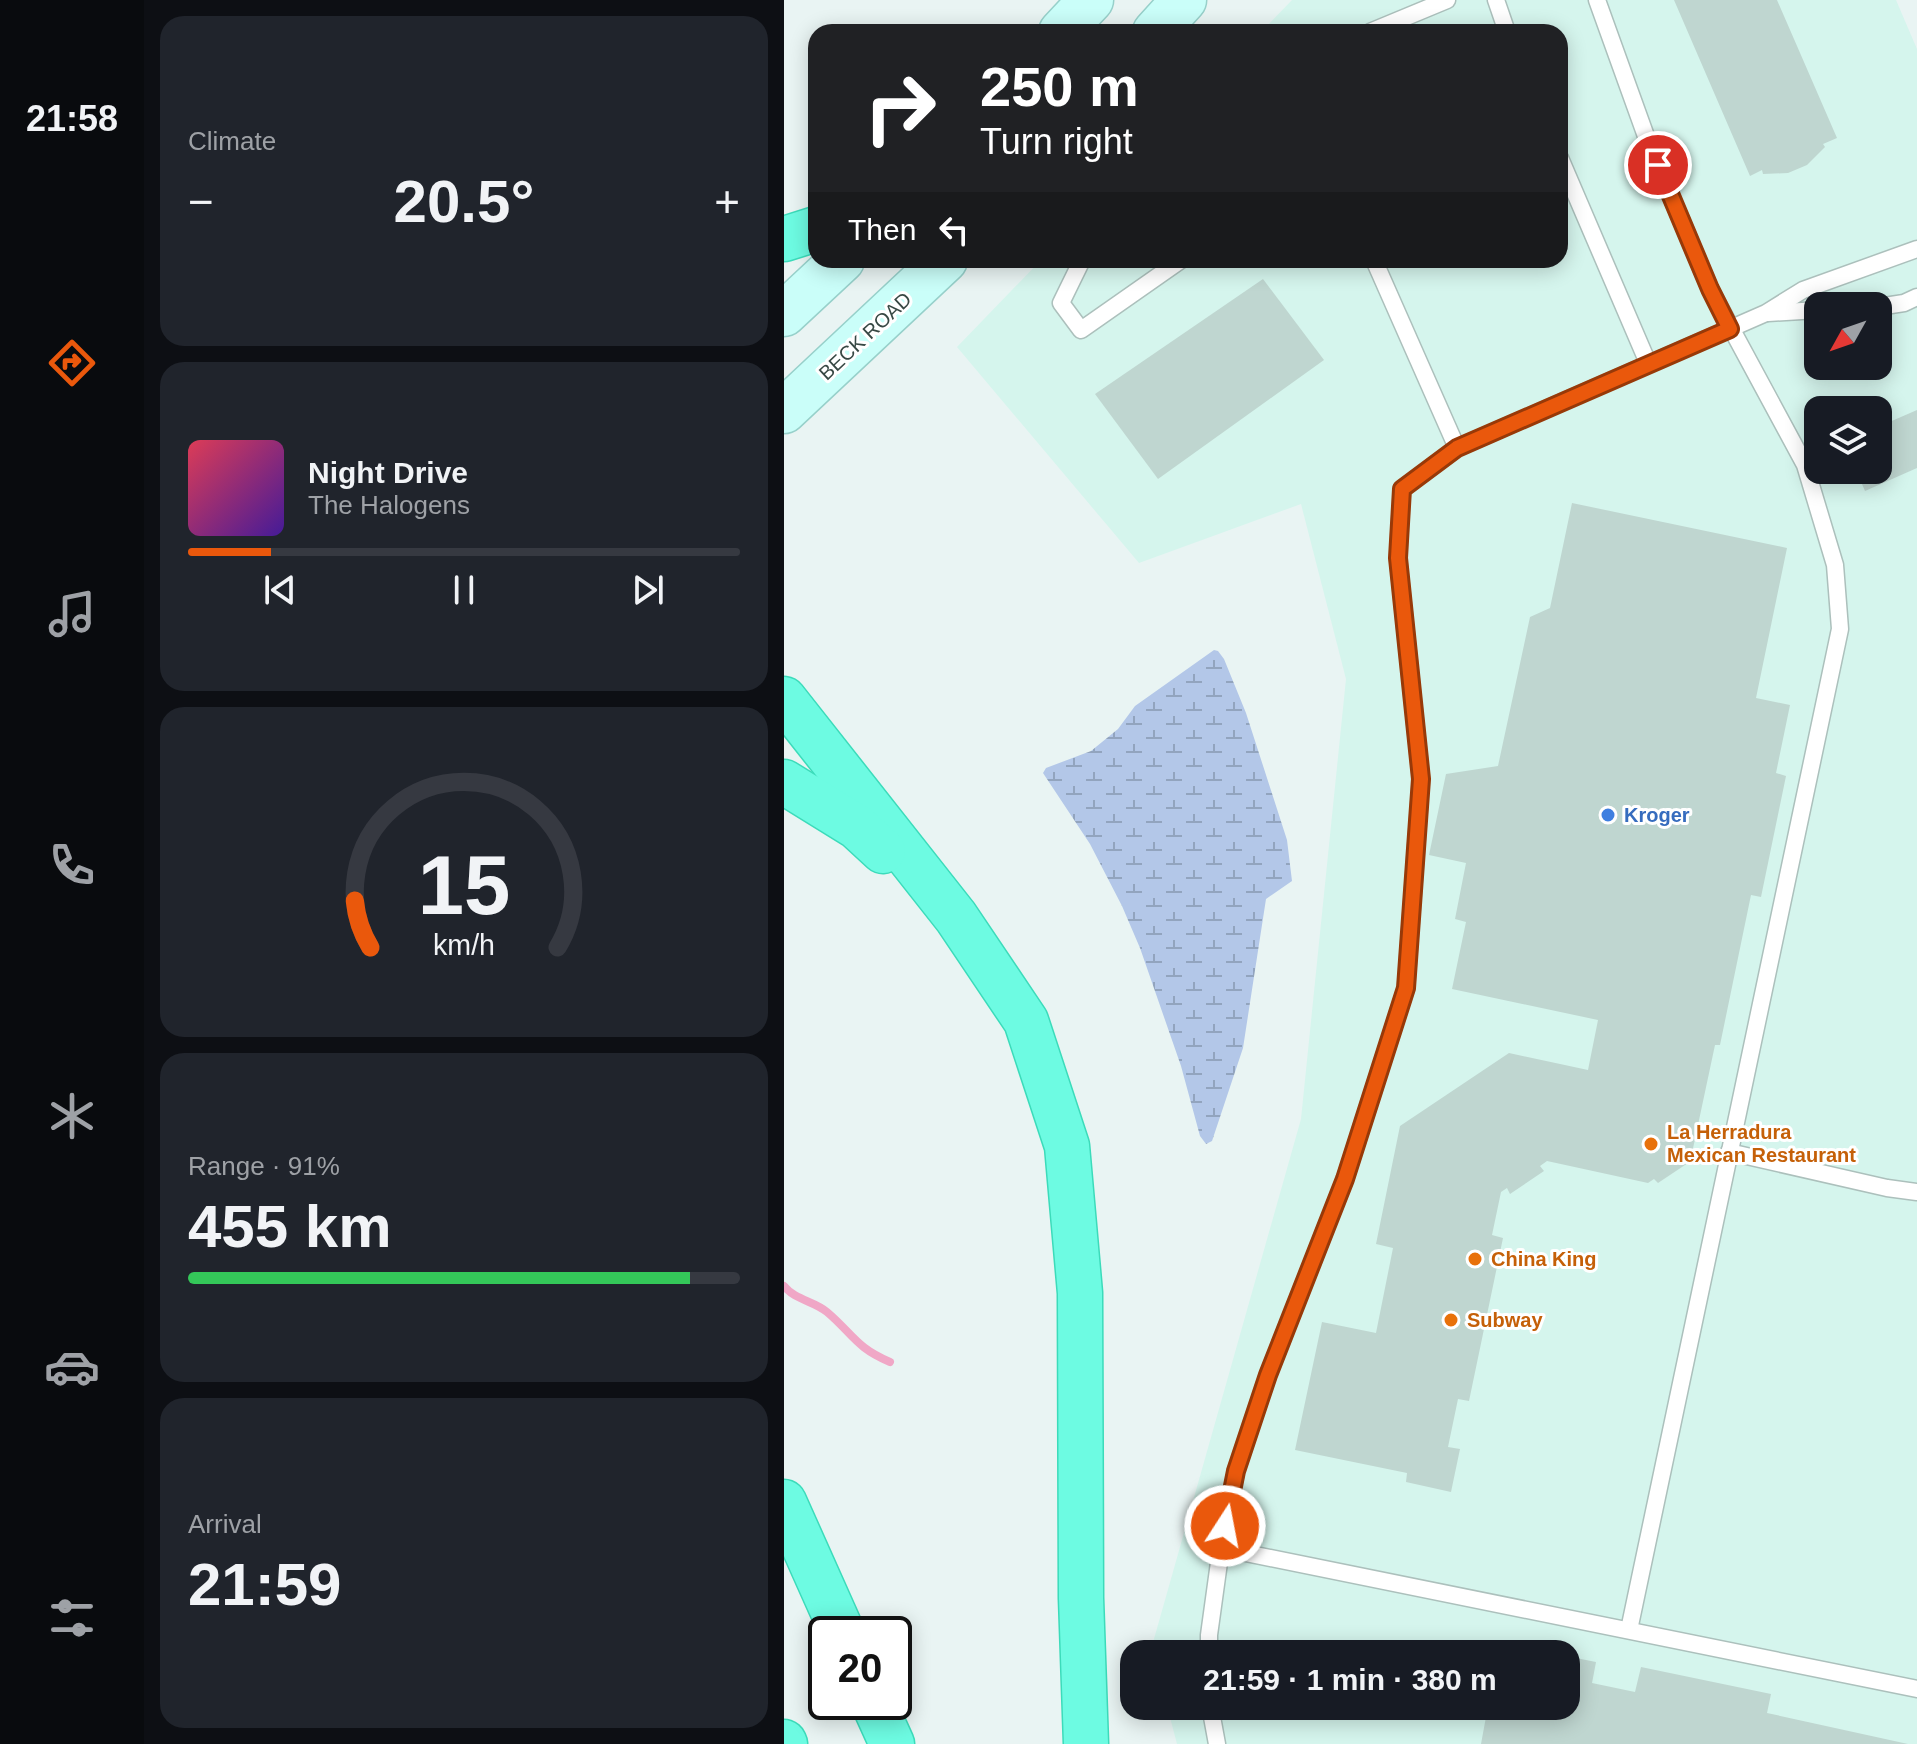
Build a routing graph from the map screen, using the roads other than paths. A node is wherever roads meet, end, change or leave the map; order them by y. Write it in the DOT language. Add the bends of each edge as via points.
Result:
graph roads {
  1 [pos="1091,0"];
  2 [pos="1184,0"];
  3 [pos="1447,0"];
  4 [pos="1496,0"];
  5 [pos="1597,0"];
  6 [pos="1068,24"];
  7 [pos="1162,24"];
  8 [pos="1389,24"];
  9 [pos="1504,24"];
  10 [pos="1568,177"];
  11 [pos="808,232"];
  12 [pos="784,239"];
  13 [pos="1917,249"];
  14 [pos="833,268"];
  15 [pos="936,268"];
  16 [pos="1078,268"];
  17 [pos="1170,268"];
  18 [pos="1378,268"];
  19 [pos="1917,297"];
  20 [pos="1892,305"];
  21 [pos="1804,311"];
  22 [pos="1766,313"];
  23 [pos="784,314"];
  24 [pos="1730,329"];
  25 [pos="1648,363"];
  26 [pos="784,411"];
  27 [pos="1457,448"];
  28 [pos="784,699"];
  29 [pos="784,782"];
  30 [pos="956,917"];
  31 [pos="1729,1152"];
  32 [pos="1917,1192"];
  33 [pos="784,1502"];
  34 [pos="1221,1548"];
  35 [pos="835,1616"];
  36 [pos="1629,1630"];
  37 [pos="1209,1640"];
  38 [pos="1917,1689"];
  39 [pos="881,1720"];
  40 [pos="1213,1720"];
  41 [pos="892,1744"];
  42 [pos="1086,1744"];
  43 [pos="1217,1744"];
  1 -- 6 [label="main road"];
  2 -- 7 [label="main road"];
  3 -- 8 [label="lane"];
  4 -- 9 [label="lane"];
  5 -- 24 [label="lane" via="1647,139"];
  10 -- 25 [label="lane"];
  11 -- 12 [label="highway"];
  13 -- 22 [label="lane" via="1803,290"];
  14 -- 23 [label="main road"];
  15 -- 26 [label="main road, BECK ROAD"];
  16 -- 17 [label="lane" via="1061,303 1081,330"];
  18 -- 27 [label="lane"];
  19 -- 20 [label="lane"];
  21 -- 22 [label="lane"];
  22 -- 24 [label="lane"];
  24 -- 25 [label="lane"];
  24 -- 31 [label="lane" via="1805,465 1835,565 1840,629"];
  25 -- 27 [label="lane"];
  27 -- 34 [label="lane" via="1402,489 1398,558 1421,779 1406,988 1345,1179 1236,1471"];
  28 -- 30 [label="highway"];
  29 -- 30 [label="highway" via="857,827"];
  30 -- 42 [label="highway" via="1026,1021 1067,1146 1080,1293"];
  31 -- 32 [label="lane"];
  31 -- 36 [label="lane"];
  33 -- 35 [label="highway"];
  34 -- 36 [label="lane"];
  34 -- 37 [label="lane"];
  36 -- 38 [label="lane"];
  39 -- 41 [label="highway"];
  40 -- 43 [label="lane"];
}
